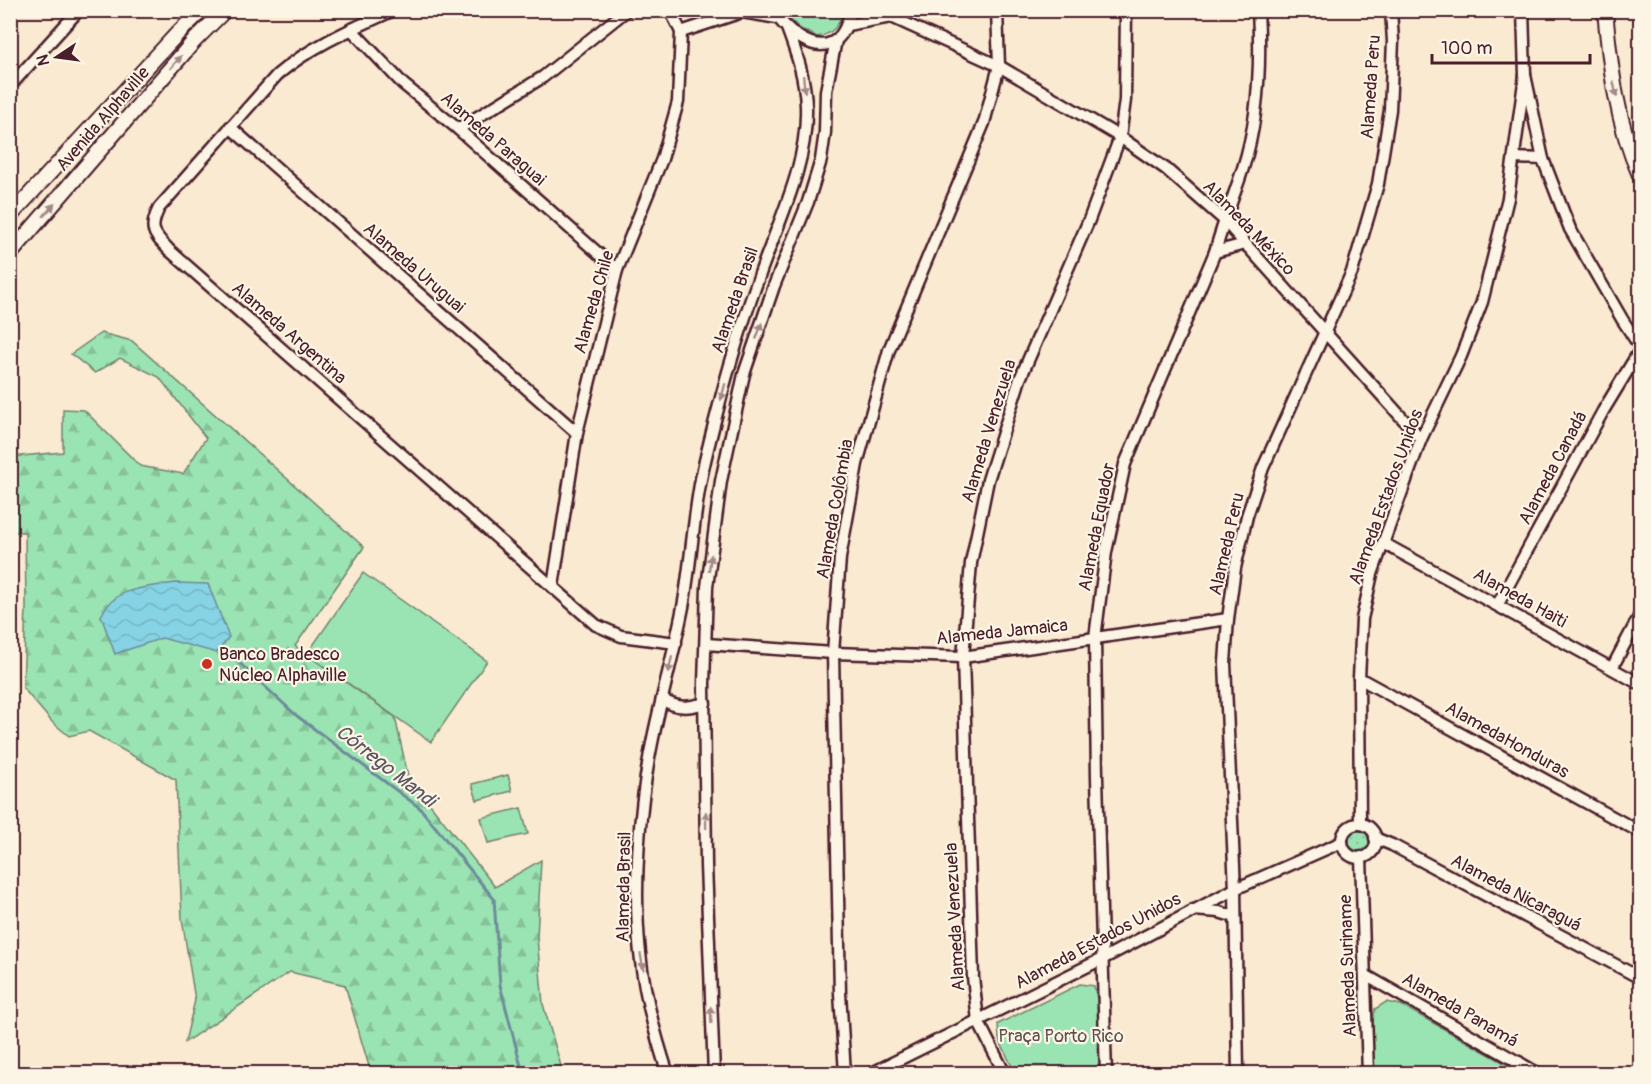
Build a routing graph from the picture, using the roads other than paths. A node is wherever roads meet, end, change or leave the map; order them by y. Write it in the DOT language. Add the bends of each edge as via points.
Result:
graph roads {
  1 [pos="79,10"];
  2 [pos="202,10"];
  3 [pos="225,10"];
  4 [pos="393,10"];
  5 [pos="627,10"];
  6 [pos="670,10"];
  7 [pos="851,10"];
  8 [pos="876,10"];
  9 [pos="997,10"];
  10 [pos="1126,10"];
  11 [pos="1258,10"];
  12 [pos="1391,10"];
  13 [pos="1523,10"];
  14 [pos="1605,10"];
  15 [pos="743,11"];
  16 [pos="775,14"];
  17 [pos="891,17"];
  18 [pos="847,25"];
  19 [pos="787,28"];
  20 [pos="351,29"];
  21 [pos="681,32"];
  22 [pos="836,40"];
  23 [pos="999,66"];
  24 [pos="1525,75"];
  25 [pos="10,86"];
  26 [pos="230,127"];
  27 [pos="458,129"];
  28 [pos="1120,137"];
  29 [pos="1514,158"];
  30 [pos="1543,159"];
  31 [pos="1639,167"];
  32 [pos="10,216"];
  33 [pos="1225,226"];
  34 [pos="1245,244"];
  35 [pos="1215,252"];
  36 [pos="10,254"];
  37 [pos="617,270"];
  38 [pos="1325,333"];
  39 [pos="1641,348"];
  40 [pos="577,433"];
  41 [pos="1420,440"];
  42 [pos="1383,543"];
  43 [pos="553,586"];
  44 [pos="687,586"];
  45 [pos="707,587"];
  46 [pos="1498,604"];
  47 [pos="1641,615"];
  48 [pos="1228,619"];
  49 [pos="1095,638"];
  50 [pos="676,643"];
  51 [pos="706,644"];
  52 [pos="833,653"];
  53 [pos="963,657"];
  54 [pos="1612,668"];
  55 [pos="1359,678"];
  56 [pos="1641,684"];
  57 [pos="662,699"];
  58 [pos="705,703"];
  59 [pos="1360,824"];
  60 [pos="1641,832"];
  61 [pos="1375,838"];
  62 [pos="1342,842"];
  63 [pos="1361,857"];
  64 [pos="1235,889"];
  65 [pos="1193,910"];
  66 [pos="1235,916"];
  67 [pos="1104,958"];
  68 [pos="1365,975"];
  69 [pos="1641,978"];
  70 [pos="978,1021"];
  71 [pos="1519,1062"];
  72 [pos="668,1074"];
  73 [pos="714,1074"];
  74 [pos="845,1074"];
  75 [pos="870,1074"];
  76 [pos="1005,1074"];
  77 [pos="1106,1074"];
  78 [pos="1238,1074"];
  79 [pos="1368,1074"];
  80 [pos="1512,1074"];
  81 [pos="1539,1074"];
  1 -- 25 [label="street"];
  2 -- 32 [label="main road, Avenida Alphaville"];
  36 -- 3 [label="main road, Avenida Alphaville, one-way"];
  4 -- 20 [label="street, Alameda Argentina"];
  5 -- 27 [label="street" via="543,77"];
  6 -- 21 [label="street"];
  7 -- 18 [label="street"];
  8 -- 17 [label="street, Alameda México"];
  9 -- 23 [label="street, Alameda Colômbia"];
  10 -- 28 [label="street, Alameda Venezuela" via="1125,100"];
  11 -- 33 [label="street, Alameda Equador" via="1260,48 1255,115"];
  12 -- 38 [label="street, Alameda Peru" via="1390,110 1378,184 1352,272"];
  13 -- 24 [label="street"];
  14 -- 31 [label="main road, one-way" via="1615,88"];
  15 -- 16 [label="street"];
  15 -- 21 [label="street"];
  16 -- 19 [label="street"];
  17 -- 18 [label="street"];
  17 -- 23 [label="street, Alameda México"];
  18 -- 22 [label="street"];
  19 -- 22 [label="street" via="813,44 825,45"];
  19 -- 44 [label="street, Alameda Brasil, one-way" via="802,68 806,107 803,151 715,418 701,480"];
  20 -- 26 [label="street, Alameda Argentina" via="292,62"];
  20 -- 27 [label="street, Alameda Paraguai" via="403,84"];
  21 -- 37 [label="street, Alameda Chile" via="678,102 672,128"];
  45 -- 22 [label="street, Alameda Brasil, one-way" via="721,481 744,374 821,160 826,91"];
  23 -- 28 [label="street, Alameda México"];
  23 -- 52 [label="street, Alameda Colômbia" via="984,123 889,350 857,464 840,558"];
  24 -- 29 [label="street, Alameda Estados Unidos"];
  24 -- 30 [label="street"];
  26 -- 40 [label="street, Alameda Uruguai"];
  26 -- 43 [label="street, Alameda Argentina" via="159,208 152,226 155,235"];
  27 -- 37 [label="street, Alameda Paraguai"];
  28 -- 33 [label="street, Alameda México" via="1166,169"];
  28 -- 53 [label="street, Alameda Venezuela" via="1089,220 1020,379 988,480 971,563"];
  29 -- 30 [label="street"];
  29 -- 41 [label="street, Alameda Estados Unidos" via="1482,302"];
  30 -- 39 [label="street" via="1575,239"];
  33 -- 34 [label="street, Alameda México"];
  33 -- 35 [label="street, Alameda Equador"];
  34 -- 35 [label="street"];
  34 -- 38 [label="street, Alameda México"];
  35 -- 49 [label="street, Alameda Equador" via="1125,464 1106,552"];
  37 -- 40 [label="street, Alameda Chile"];
  38 -- 41 [label="street, Alameda México"];
  38 -- 48 [label="street, Alameda Peru" via="1263,468 1247,516"];
  39 -- 46 [label="street, Alameda Canadá"];
  40 -- 43 [label="street, Alameda Chile"];
  41 -- 42 [label="street, Alameda Estados Unidos"];
  42 -- 46 [label="street, Alameda Haiti"];
  42 -- 55 [label="street, Alameda Estados Unidos" via="1362,619"];
  43 -- 50 [label="street, Alameda Argentina" via="596,625 621,636"];
  44 -- 45 [label="street"];
  44 -- 50 [label="street, Alameda Brasil"];
  45 -- 51 [label="street, Alameda Brasil"];
  46 -- 54 [label="street, Alameda Haiti"];
  47 -- 54 [label="street"];
  48 -- 49 [label="street, Alameda Jamaica"];
  48 -- 64 [label="street, Alameda Peru" via="1225,663"];
  49 -- 53 [label="street, Alameda Jamaica"];
  49 -- 67 [label="street, Alameda Equador"];
  50 -- 57 [label="street, Alameda Brasil, one-way"];
  51 -- 52 [label="street, Alameda Jamaica"];
  51 -- 58 [label="street, Alameda Brasil"];
  52 -- 53 [label="street, Alameda Jamaica"];
  52 -- 74 [label="street, Alameda Colômbia"];
  53 -- 70 [label="street, Alameda Venezuela" via="973,977"];
  54 -- 56 [label="street, Alameda Haiti"];
  55 -- 59 [label="street, Alameda Estados Unidos"];
  55 -- 60 [label="street, AlamedaHonduras"];
  57 -- 58 [label="street" via="676,707"];
  57 -- 72 [label="street, Alameda Brasil, one-way" via="642,802 638,895 640,954 651,1015"];
  73 -- 58 [label="street, Alameda Brasil, one-way"];
  59 -- 61 [label="street" via="1370,828"];
  59 -- 62 [label="street" via="1349,827"];
  61 -- 63 [label="street" via="1370,854"];
  61 -- 69 [label="street, Alameda Nicaraguá"];
  62 -- 63 [label="street" via="1349,855"];
  62 -- 64 [label="street, Alameda Estados Unidos"];
  63 -- 68 [label="street, Alameda Suriname"];
  64 -- 65 [label="street, Alameda Estados Unidos"];
  64 -- 66 [label="street, Alameda Peru"];
  65 -- 66 [label="street"];
  65 -- 67 [label="street, Alameda Estados Unidos"];
  66 -- 78 [label="street, Alameda Peru"];
  67 -- 70 [label="street, Alameda Estados Unidos"];
  67 -- 77 [label="street, Alameda Equador"];
  68 -- 71 [label="street, Alameda Panamá"];
  68 -- 79 [label="street, Alameda Suriname"];
  70 -- 75 [label="street, Alameda Estados Unidos"];
  70 -- 76 [label="street"];
  71 -- 80 [label="street"];
  71 -- 81 [label="street, Alameda Panamá"];
}
